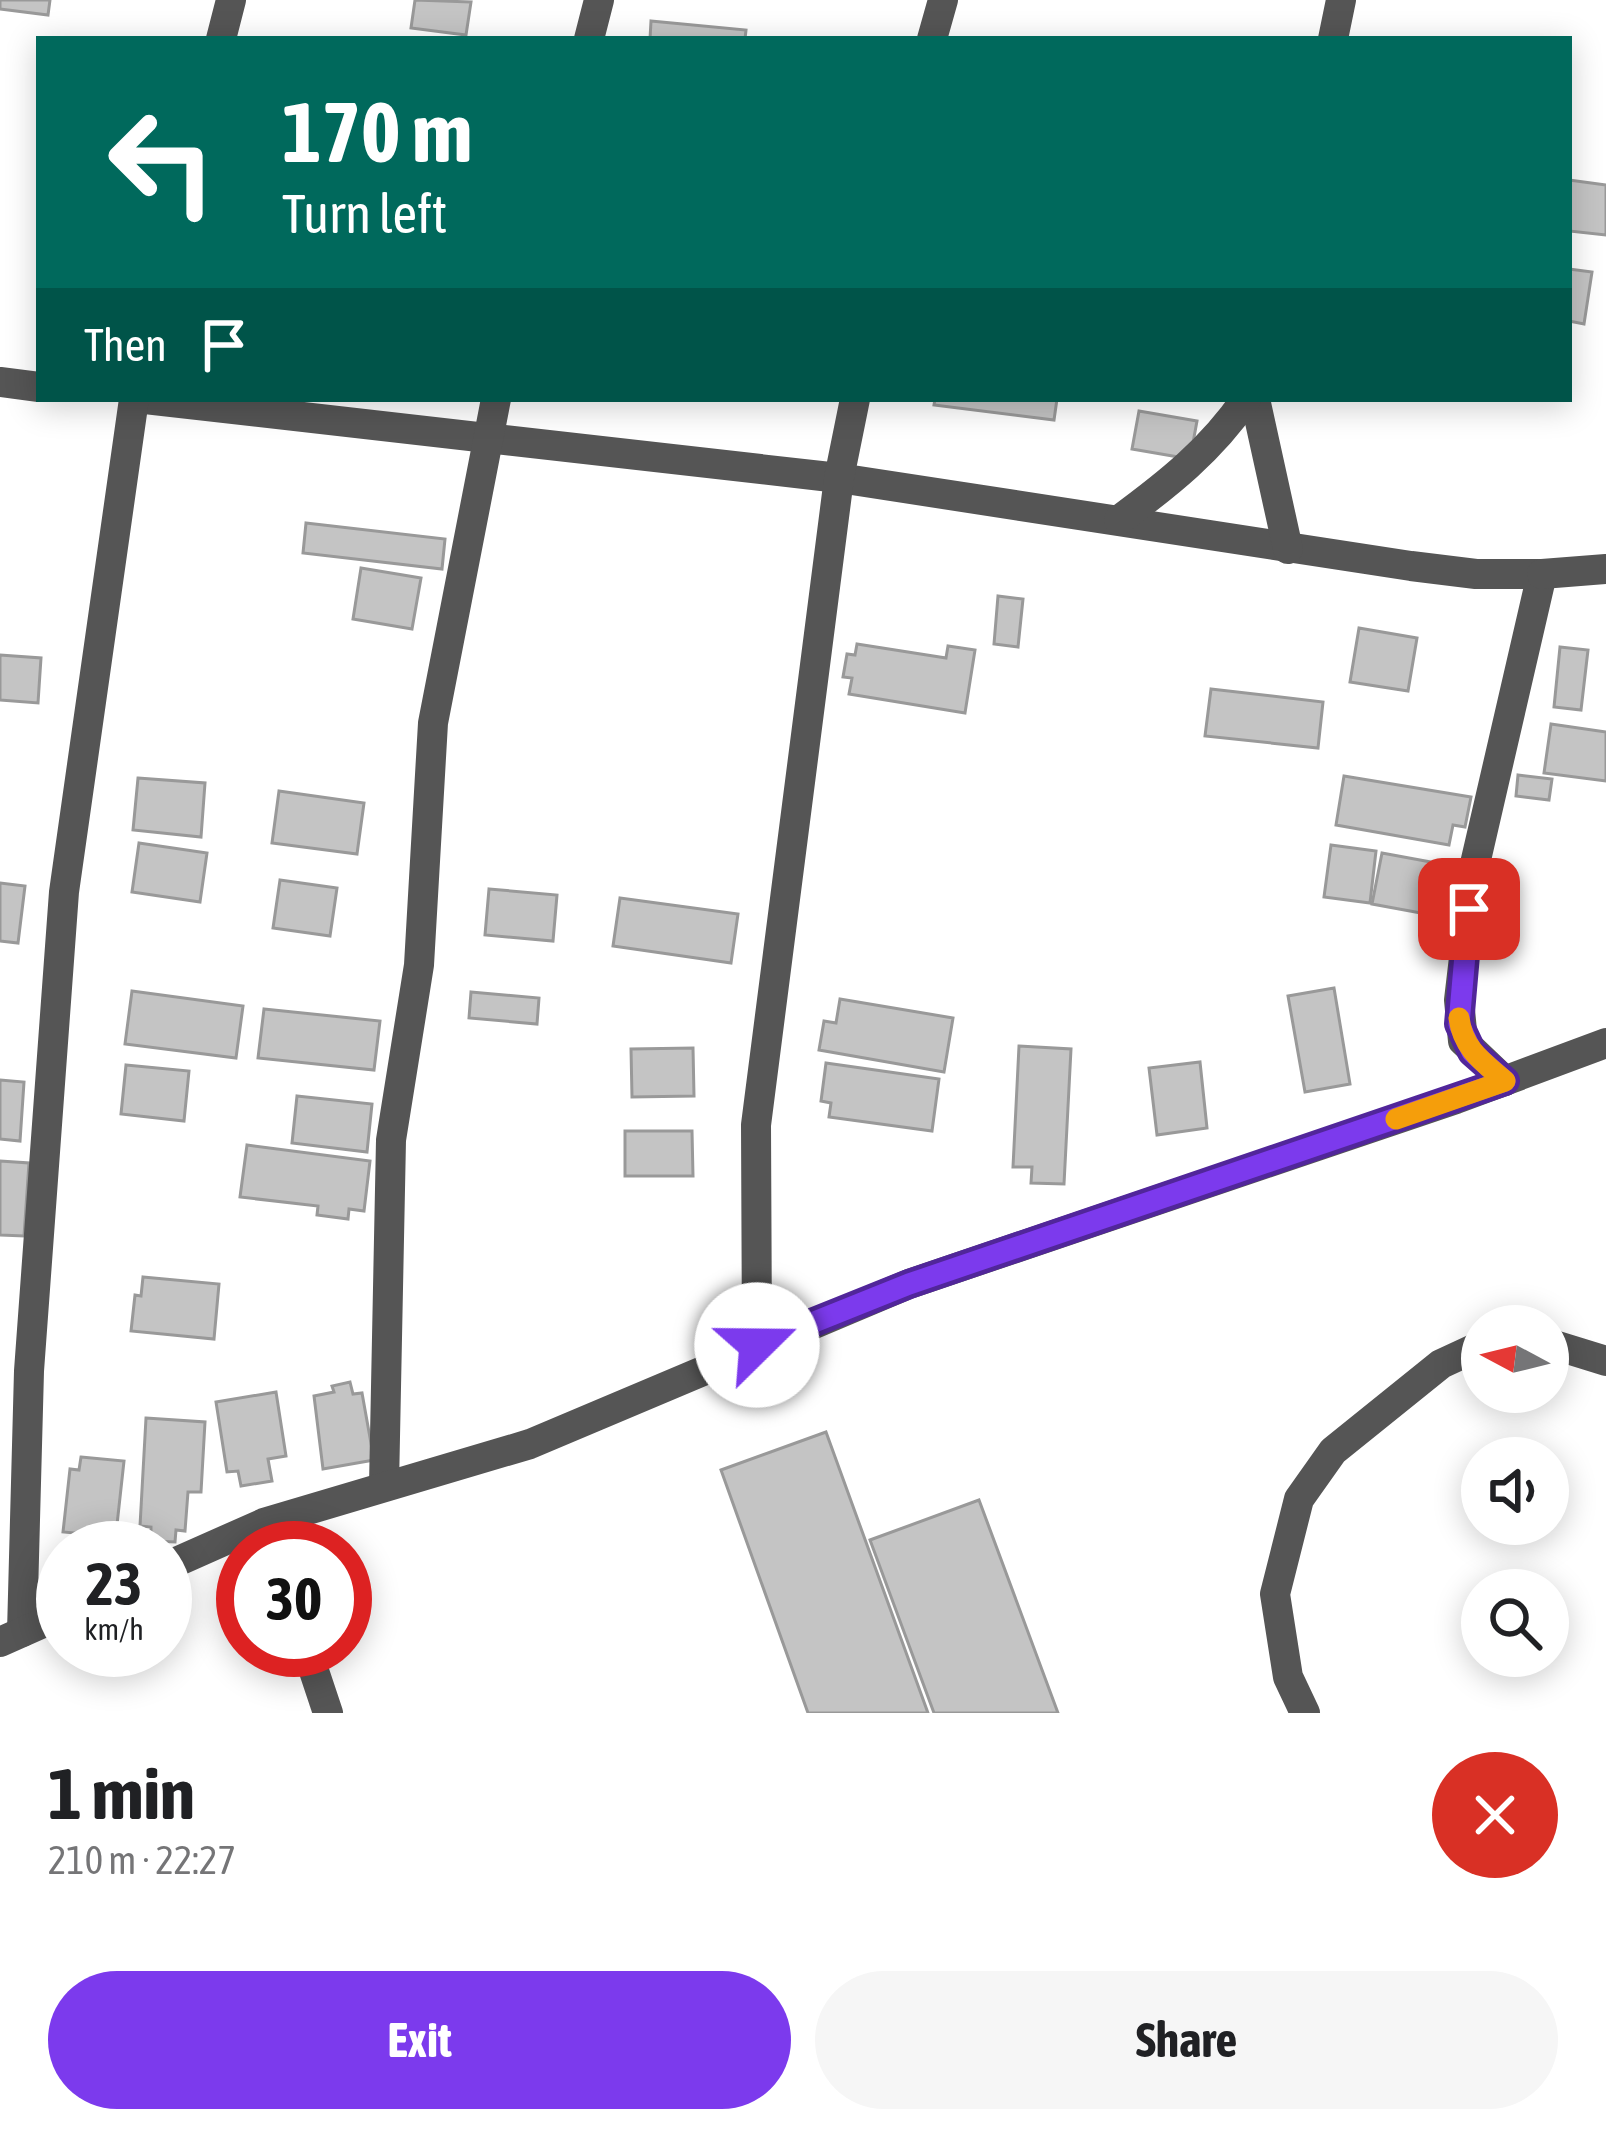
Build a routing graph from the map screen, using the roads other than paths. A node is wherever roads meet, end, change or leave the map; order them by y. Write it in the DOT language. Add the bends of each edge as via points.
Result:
graph roads {
  1 [pos="231,0"];
  2 [pos="598,0"];
  3 [pos="943,0"];
  4 [pos="1341,0"];
  5 [pos="222,36"];
  6 [pos="590,36"];
  7 [pos="933,36"];
  8 [pos="1334,36"];
  9 [pos="0,382"];
  10 [pos="36,387"];
  11 [pos="134,402"];
  12 [pos="170,402"];
  13 [pos="495,402"];
  14 [pos="854,402"];
  15 [pos="1248,402"];
  16 [pos="1251,402"];
  17 [pos="485,439"];
  18 [pos="839,478"];
  19 [pos="1119,520"];
  20 [pos="1288,549"];
  21 [pos="1606,569"];
  22 [pos="1542,574"];
  23 [pos="1606,1043"];
  24 [pos="1505,1081"];
  25 [pos="757,1345"];
  26 [pos="1569,1349"];
  27 [pos="1461,1355"];
  28 [pos="1606,1360"];
  29 [pos="384,1486"];
  30 [pos="301,1521"];
  31 [pos="11,1637"];
  32 [pos="316,1677"];
  33 [pos="328,1713"];
  34 [pos="1305,1713"];
  1 -- 5 [label="street"];
  2 -- 6 [label="street"];
  3 -- 7 [label="street"];
  4 -- 8 [label="street"];
  9 -- 10 [label="street"];
  11 -- 31 [label="street" via="64,892"];
  12 -- 17 [label="street"];
  13 -- 17 [label="street"];
  14 -- 18 [label="street"];
  15 -- 19 [label="street" via="1180,476"];
  16 -- 20 [label="street"];
  17 -- 18 [label="street"];
  17 -- 29 [label="street" via="434,723 419,965 391,1140"];
  18 -- 19 [label="street"];
  18 -- 25 [label="street" via="756,1125"];
  19 -- 20 [label="street"];
  20 -- 22 [label="street" via="1476,574"];
  21 -- 22 [label="street"];
  22 -- 24 [label="street" via="1475,864 1459,1000 1463,1041"];
  23 -- 24 [label="street"];
  24 -- 25 [label="street" via="909,1284"];
  25 -- 29 [label="street" via="530,1444"];
  26 -- 28 [label="street"];
  27 -- 34 [label="street" via="1333,1451 1299,1499 1275,1594 1288,1677"];
  29 -- 30 [label="street"];
  32 -- 33 [label="street"];
}
